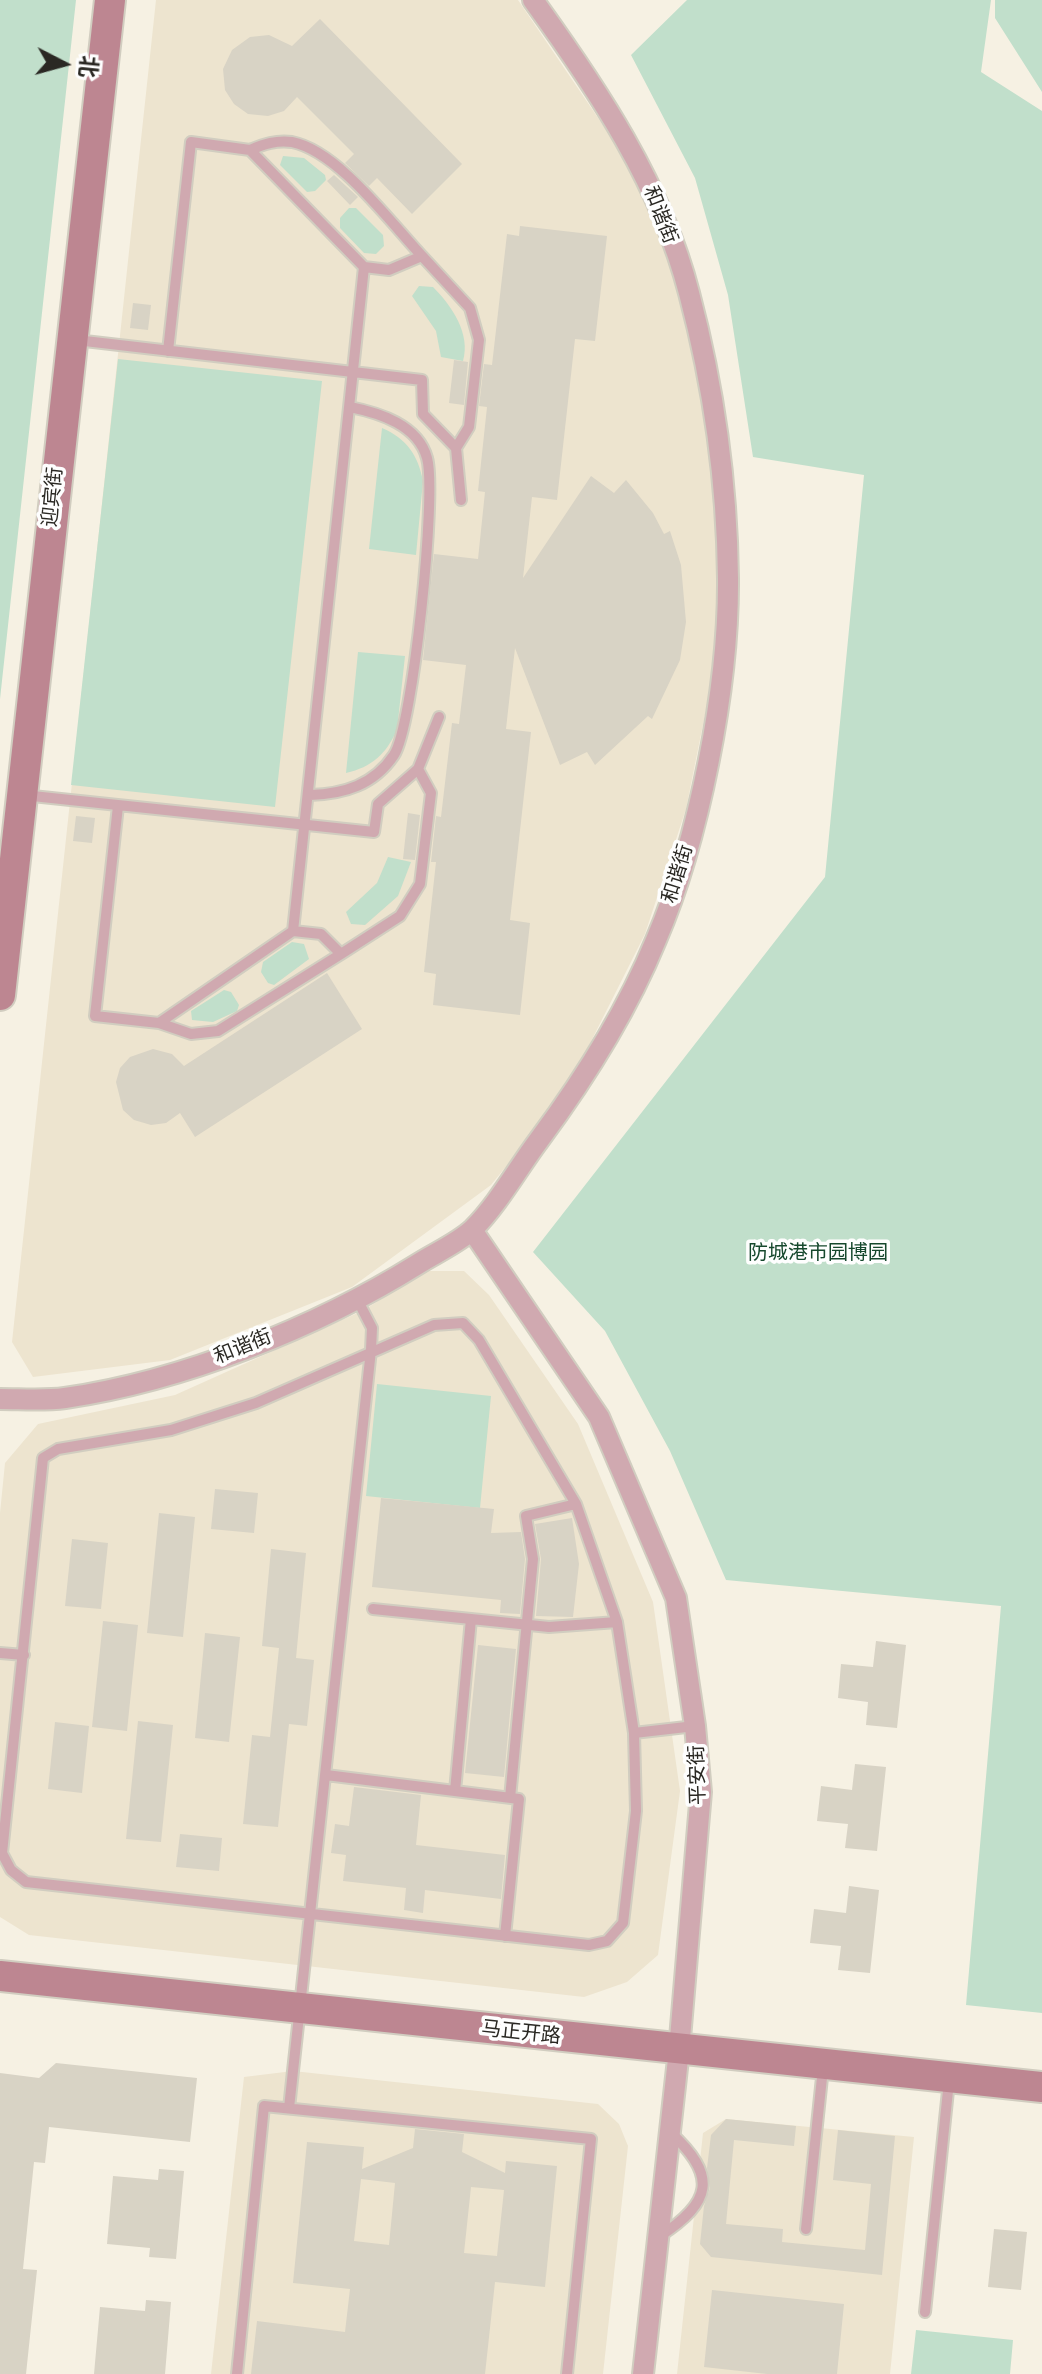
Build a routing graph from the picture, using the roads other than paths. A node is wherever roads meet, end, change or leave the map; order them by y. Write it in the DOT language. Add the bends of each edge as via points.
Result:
graph roads {
  1 [pos="110,0"];
  2 [pos="533,0"];
  3 [pos="250,150"];
  4 [pos="422,256"];
  5 [pos="364,267"];
  6 [pos="70,339"];
  7 [pos="168,351"];
  8 [pos="354,373"];
  9 [pos="350,407"];
  10 [pos="456,448"];
  11 [pos="461,500"];
  12 [pos="439,717"];
  13 [pos="418,769"];
  14 [pos="22,795"];
  15 [pos="310,795"];
  16 [pos="118,806"];
  17 [pos="306,825"];
  18 [pos="293,931"];
  19 [pos="341,954"];
  20 [pos="0,995"];
  21 [pos="159,1023"];
  22 [pos="472,1230"];
  23 [pos="358,1301"];
  24 [pos="371,1350"];
  25 [pos="0,1399"];
  26 [pos="576,1504"];
  27 [pos="373,1609"];
  28 [pos="471,1619"];
  29 [pos="617,1622"];
  30 [pos="528,1625"];
  31 [pos="0,1653"];
  32 [pos="24,1655"];
  33 [pos="695,1726"];
  34 [pos="634,1733"];
  35 [pos="326,1775"];
  36 [pos="455,1791"];
  37 [pos="510,1798"];
  38 [pos="311,1914"];
  39 [pos="505,1936"];
  40 [pos="0,1976"];
  41 [pos="299,2009"];
  42 [pos="679,2050"];
  43 [pos="823,2066"];
  44 [pos="949,2079"];
  45 [pos="1042,2087"];
  46 [pos="289,2108"];
  47 [pos="670,2132"];
  48 [pos="806,2229"];
  49 [pos="658,2238"];
  50 [pos="925,2312"];
  51 [pos="237,2374"];
  52 [pos="567,2374"];
  53 [pos="643,2374"];
  1 -- 6 [label="main road, 迎宾街"];
  2 -- 22 [label="street, 和谐街" via="594,84 644,171 688,289 706,372 728,580 719,693 698,801 656,940 569,1099"];
  3 -- 4 [label="lane" via="271,141 294,143 331,160"];
  3 -- 5 [label="lane"];
  3 -- 7 [label="lane" via="191,142"];
  4 -- 5 [label="lane" via="389,270"];
  4 -- 10 [label="lane" via="470,308 479,340 469,427"];
  5 -- 8 [label="lane"];
  6 -- 7 [label="lane"];
  6 -- 14 [label="main road, 迎宾街"];
  7 -- 8 [label="lane"];
  8 -- 9 [label="lane"];
  8 -- 10 [label="lane" via="422,380 423,414"];
  9 -- 15 [label="lane"];
  9 -- 15 [label="lane" via="374,412 415,436 427,457 431,497 409,712 395,754 370,781 336,794"];
  10 -- 11 [label="lane"];
  12 -- 13 [label="lane"];
  13 -- 17 [label="lane" via="378,804 374,832"];
  13 -- 19 [label="lane" via="431,793 420,884 400,916"];
  14 -- 16 [label="lane"];
  14 -- 20 [label="main road, 迎宾街"];
  15 -- 17 [label="lane"];
  16 -- 17 [label="lane"];
  16 -- 21 [label="lane" via="95,1016"];
  17 -- 18 [label="lane"];
  18 -- 19 [label="lane" via="321,934"];
  18 -- 21 [label="lane"];
  19 -- 21 [label="lane" via="218,1031 191,1034"];
  22 -- 23 [label="street, 和谐街"];
  22 -- 33 [label="street, 平安街" via="599,1417 676,1598"];
  23 -- 24 [label="lane" via="372,1328"];
  23 -- 25 [label="street, 和谐街" via="176,1374 62,1399"];
  24 -- 26 [label="lane" via="434,1325 463,1323 479,1340"];
  24 -- 32 [label="lane" via="256,1403 171,1430 58,1449 43,1458"];
  24 -- 35 [label="lane"];
  26 -- 29 [label="lane"];
  26 -- 30 [label="lane" via="526,1516 533,1559"];
  27 -- 28 [label="lane"];
  28 -- 30 [label="lane"];
  28 -- 36 [label="lane"];
  29 -- 30 [label="lane"];
  29 -- 34 [label="lane"];
  30 -- 37 [label="lane"];
  31 -- 32 [label="lane"];
  32 -- 38 [label="lane" via="2,1853 11,1870 26,1882"];
  33 -- 34 [label="lane"];
  33 -- 42 [label="street, 平安街" via="701,1792"];
  34 -- 39 [label="lane" via="636,1811 623,1923 607,1941 589,1945"];
  35 -- 36 [label="lane"];
  35 -- 38 [label="lane"];
  36 -- 37 [label="lane"];
  37 -- 39 [label="lane" via="519,1799"];
  38 -- 39 [label="lane"];
  38 -- 41 [label="lane"];
  40 -- 41 [label="main road, 马正开路"];
  41 -- 42 [label="main road, 马正开路"];
  41 -- 46 [label="lane"];
  42 -- 43 [label="main road, 马正开路"];
  42 -- 47 [label="street, 平安街"];
  43 -- 44 [label="main road, 马正开路"];
  43 -- 48 [label="lane"];
  44 -- 45 [label="main road, 马正开路"];
  44 -- 50 [label="lane"];
  46 -- 51 [label="lane" via="264,2106"];
  46 -- 52 [label="lane" via="591,2139"];
  47 -- 49 [label="street, 平安街"];
  47 -- 49 [label="lane" via="695,2155 702,2178 699,2202 690,2217"];
  49 -- 53 [label="street, 平安街"];
}
